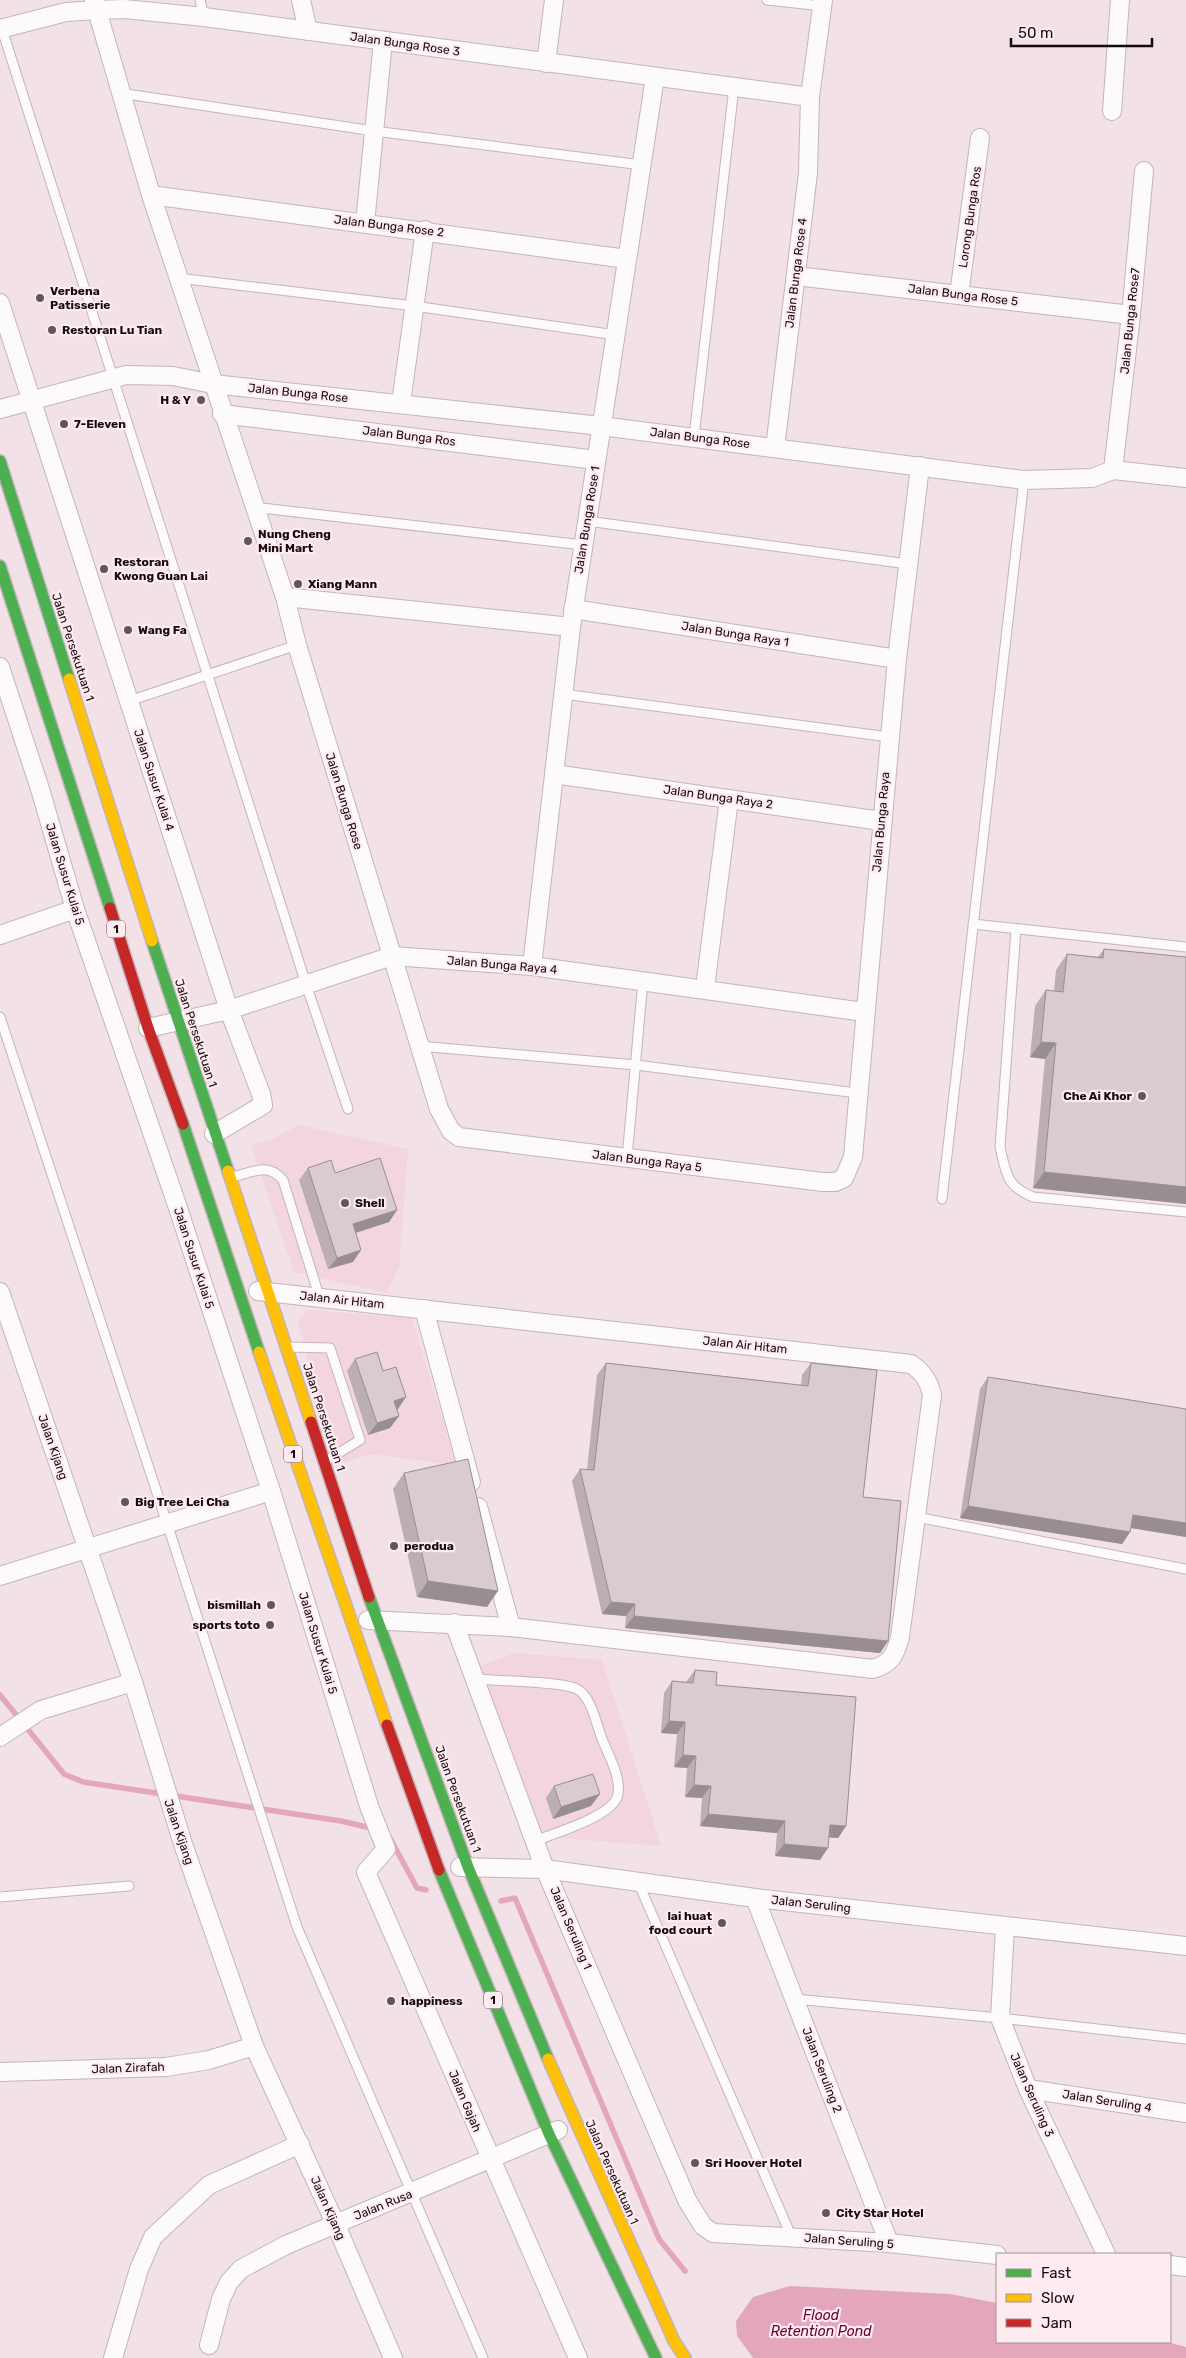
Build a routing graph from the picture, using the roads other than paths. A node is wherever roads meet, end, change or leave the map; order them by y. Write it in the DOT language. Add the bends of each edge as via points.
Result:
graph roads {
  1 [pos="200,0"];
  2 [pos="301,0"];
  3 [pos="554,0"];
  4 [pos="766,0"];
  5 [pos="1120,0"];
  6 [pos="822,3"];
  7 [pos="96,5"];
  8 [pos="204,17"];
  9 [pos="1,26"];
  10 [pos="308,31"];
  11 [pos="383,41"];
  12 [pos="546,62"];
  13 [pos="655,77"];
  14 [pos="734,87"];
  15 [pos="120,94"];
  16 [pos="810,97"];
  17 [pos="1112,112"];
  18 [pos="374,131"];
  19 [pos="980,138"];
  20 [pos="642,164"];
  21 [pos="1144,171"];
  22 [pos="150,195"];
  23 [pos="365,223"];
  24 [pos="425,230"];
  25 [pos="627,258"];
  26 [pos="796,276"];
  27 [pos="178,278"];
  28 [pos="959,295"];
  29 [pos="0,303"];
  30 [pos="414,306"];
  31 [pos="1131,315"];
  32 [pos="616,335"];
  33 [pos="115,379"];
  34 [pos="213,384"];
  35 [pos="31,400"];
  36 [pos="402,403"];
  37 [pos="0,408"];
  38 [pos="222,414"];
  39 [pos="602,426"];
  40 [pos="694,437"];
  41 [pos="775,448"];
  42 [pos="596,460"];
  43 [pos="0,461"];
  44 [pos="920,466"];
  45 [pos="1113,470"];
  46 [pos="1186,478"];
  47 [pos="1024,480"];
  48 [pos="253,507"];
  49 [pos="587,521"];
  50 [pos="583,545"];
  51 [pos="908,564"];
  52 [pos="0,566"];
  53 [pos="285,597"];
  54 [pos="573,609"];
  55 [pos="571,628"];
  56 [pos="297,645"];
  57 [pos="896,659"];
  58 [pos="0,667"];
  59 [pos="208,674"];
  60 [pos="563,694"];
  61 [pos="129,701"];
  62 [pos="889,737"];
  63 [pos="554,774"];
  64 [pos="729,799"];
  65 [pos="881,821"];
  66 [pos="75,909"];
  67 [pos="973,924"];
  68 [pos="1016,929"];
  69 [pos="0,935"];
  70 [pos="1186,947"];
  71 [pos="392,956"];
  72 [pos="532,966"];
  73 [pos="643,980"];
  74 [pos="306,984"];
  75 [pos="705,988"];
  76 [pos="229,1010"];
  77 [pos="864,1012"];
  78 [pos="0,1017"];
  79 [pos="178,1022"];
  80 [pos="148,1028"];
  81 [pos="419,1046"];
  82 [pos="636,1065"];
  83 [pos="858,1094"];
  84 [pos="348,1109"];
  85 [pos="451,1132"];
  86 [pos="214,1134"];
  87 [pos="627,1158"];
  88 [pos="231,1177"];
  89 [pos="844,1178"];
  90 [pos="942,1199"];
  91 [pos="1186,1212"];
  92 [pos="238,1290"];
  93 [pos="267,1291"];
  94 [pos="0,1292"];
  95 [pos="320,1299"];
  96 [pos="424,1309"];
  97 [pos="286,1347"];
  98 [pos="324,1462"];
  99 [pos="271,1491"];
  100 [pos="916,1517"];
  101 [pos="167,1523"];
  102 [pos="88,1548"];
  103 [pos="1186,1568"];
  104 [pos="0,1576"];
  105 [pos="348,1617"];
  106 [pos="377,1621"];
  107 [pos="454,1623"];
  108 [pos="511,1627"];
  109 [pos="475,1679"];
  110 [pos="132,1682"];
  111 [pos="0,1737"];
  112 [pos="535,1841"];
  113 [pos="386,1849"];
  114 [pos="437,1865"];
  115 [pos="468,1867"];
  116 [pos="545,1869"];
  117 [pos="638,1882"];
  118 [pos="129,1886"];
  119 [pos="0,1897"];
  120 [pos="755,1898"];
  121 [pos="1005,1926"];
  122 [pos="1186,1946"];
  123 [pos="794,2000"];
  124 [pos="1000,2018"];
  125 [pos="1186,2039"];
  126 [pos="254,2046"];
  127 [pos="0,2072"];
  128 [pos="1028,2088"];
  129 [pos="1186,2113"];
  130 [pos="575,2123"];
  131 [pos="549,2134"];
  132 [pos="300,2144"];
  133 [pos="491,2160"];
  134 [pos="412,2193"];
  135 [pos="336,2224"];
  136 [pos="703,2226"];
  137 [pos="792,2238"];
  138 [pos="889,2243"];
  139 [pos="1106,2253"];
  140 [pos="996,2255"];
  141 [pos="1171,2265"];
  142 [pos="1186,2267"];
  143 [pos="209,2344"];
  144 [pos="387,2355"];
  145 [pos="113,2358"];
  146 [pos="483,2358"];
  147 [pos="578,2358"];
  148 [pos="656,2358"];
  149 [pos="685,2358"];
  1 -- 8 [label="lane"];
  2 -- 10 [label="street"];
  3 -- 12 [label="street"];
  4 -- 6 [label="lane"];
  5 -- 17 [label="street"];
  6 -- 16 [label="street, Jalan Bunga Rose 4"];
  7 -- 8 [label="street, Jalan Bunga Rose 3"];
  7 -- 9 [label="street, Jalan Bunga Rose 3"];
  7 -- 15 [label="street, Jalan Bunga Rose"];
  8 -- 10 [label="street, Jalan Bunga Rose 3"];
  9 -- 33 [label="lane"];
  10 -- 11 [label="street, Jalan Bunga Rose 3"];
  11 -- 12 [label="street, Jalan Bunga Rose 3"];
  11 -- 18 [label="street"];
  12 -- 13 [label="street, Jalan Bunga Rose 3"];
  13 -- 14 [label="street, Jalan Bunga Rose 3"];
  13 -- 20 [label="street, Jalan Bunga Rose 1"];
  14 -- 16 [label="street, Jalan Bunga Rose 3"];
  14 -- 40 [label="lane"];
  15 -- 18 [label="lane"];
  15 -- 22 [label="street, Jalan Bunga Rose"];
  16 -- 26 [label="street, Jalan Bunga Rose 4" via="808,173"];
  18 -- 20 [label="lane"];
  18 -- 23 [label="street"];
  19 -- 28 [label="street, Lorong Bunga Ros"];
  20 -- 25 [label="street, Jalan Bunga Rose 1"];
  21 -- 31 [label="street, Jalan Bunga Rose7"];
  22 -- 23 [label="street, Jalan Bunga Rose 2"];
  22 -- 27 [label="street, Jalan Bunga Rose"];
  23 -- 24 [label="street, Jalan Bunga Rose 2"];
  24 -- 25 [label="street, Jalan Bunga Rose 2"];
  24 -- 30 [label="street"];
  25 -- 32 [label="street, Jalan Bunga Rose 1"];
  26 -- 28 [label="street, Jalan Bunga Rose 5"];
  26 -- 41 [label="street, Jalan Bunga Rose 4"];
  27 -- 30 [label="lane"];
  27 -- 34 [label="street, Jalan Bunga Rose"];
  28 -- 31 [label="street, Jalan Bunga Rose 5"];
  29 -- 35 [label="street, Jalan Susur Kulai 4"];
  30 -- 32 [label="lane"];
  30 -- 36 [label="street"];
  31 -- 45 [label="street, Jalan Bunga Rose7"];
  32 -- 39 [label="street, Jalan Bunga Rose 1"];
  33 -- 34 [label="street, Jalan Bunga Rose" via="126,375 174,376"];
  33 -- 35 [label="street, Jalan Bunga Rose"];
  33 -- 59 [label="lane"];
  34 -- 36 [label="street, Jalan Bunga Rose"];
  34 -- 38 [label="street, Jalan Bunga Rose"];
  35 -- 37 [label="street, Jalan Bunga Rose"];
  35 -- 61 [label="street, Jalan Susur Kulai 4"];
  36 -- 39 [label="street, Jalan Bunga Rose"];
  38 -- 42 [label="street, Jalan Bunga Ros"];
  38 -- 48 [label="street, Jalan Bunga Rose"];
  39 -- 40 [label="street, Jalan Bunga Rose"];
  39 -- 42 [label="street, Jalan Bunga Rose 1"];
  40 -- 41 [label="street, Jalan Bunga Rose"];
  41 -- 44 [label="street, Jalan Bunga Rose"];
  42 -- 49 [label="street, Jalan Bunga Rose 1"];
  43 -- 79 [label="highway, Jalan Persekutuan 1 / 1"];
  44 -- 47 [label="street, Jalan Bunga Rose"];
  44 -- 51 [label="street, Jalan Bunga Raya"];
  45 -- 46 [label="street, Jalan Bunga Rose"];
  45 -- 47 [label="street, Jalan Bunga Rose" via="1092,478"];
  47 -- 67 [label="lane"];
  48 -- 50 [label="lane"];
  48 -- 53 [label="street, Jalan Bunga Rose"];
  49 -- 50 [label="street, Jalan Bunga Rose 1"];
  49 -- 51 [label="lane"];
  50 -- 54 [label="street, Jalan Bunga Rose 1"];
  51 -- 57 [label="street, Jalan Bunga Raya"];
  52 -- 80 [label="highway, 1"];
  53 -- 55 [label="street"];
  53 -- 56 [label="street, Jalan Bunga Rose"];
  54 -- 55 [label="street, Jalan Bunga Rose 1"];
  54 -- 57 [label="street, Jalan Bunga Raya 1"];
  55 -- 60 [label="street, Jalan Bunga Rose 1"];
  56 -- 59 [label="lane"];
  56 -- 71 [label="street, Jalan Bunga Rose"];
  57 -- 62 [label="street, Jalan Bunga Raya"];
  58 -- 66 [label="street, Jalan Susur Kulai 5"];
  59 -- 61 [label="lane"];
  59 -- 74 [label="lane"];
  60 -- 62 [label="lane"];
  60 -- 63 [label="street, Jalan Bunga Rose 1"];
  61 -- 76 [label="street, Jalan Susur Kulai 4"];
  62 -- 65 [label="street, Jalan Bunga Raya"];
  63 -- 64 [label="street, Jalan Bunga Raya 2"];
  63 -- 72 [label="street, Jalan Bunga Rose 1"];
  64 -- 65 [label="street, Jalan Bunga Raya 2"];
  64 -- 75 [label="street"];
  65 -- 77 [label="street, Jalan Bunga Raya"];
  66 -- 69 [label="street"];
  66 -- 99 [label="street, Jalan Susur Kulai 5"];
  67 -- 68 [label="lane"];
  67 -- 90 [label="lane"];
  68 -- 70 [label="lane"];
  68 -- 91 [label="lane" via="1000,1146 1006,1174 1016,1190 1033,1197"];
  71 -- 72 [label="street, Jalan Bunga Raya 4"];
  71 -- 74 [label="street, Jalan Bunga Raya 4"];
  71 -- 81 [label="street, Jalan Bunga Rose"];
  72 -- 73 [label="street, Jalan Bunga Raya 4"];
  73 -- 75 [label="street, Jalan Bunga Raya 4"];
  73 -- 82 [label="lane"];
  74 -- 76 [label="street, Jalan Bunga Raya 4"];
  74 -- 84 [label="lane"];
  75 -- 77 [label="street, Jalan Bunga Raya 4"];
  76 -- 79 [label="street, Jalan Bunga Raya 4"];
  76 -- 86 [label="street, Jalan Susur Kulai 4" via="263,1105"];
  77 -- 83 [label="street, Jalan Bunga Raya"];
  78 -- 101 [label="lane"];
  79 -- 80 [label="street, Jalan Bunga Raya 4"];
  79 -- 86 [label="highway, Jalan Persekutuan 1 / 1"];
  80 -- 92 [label="highway, 1" via="204,1180"];
  81 -- 82 [label="lane"];
  81 -- 85 [label="street, Jalan Bunga Rose" via="439,1109"];
  82 -- 83 [label="lane"];
  82 -- 87 [label="lane"];
  83 -- 89 [label="street, Jalan Bunga Raya" via="853,1157"];
  85 -- 87 [label="street, Jalan Bunga Raya 5" via="459,1138"];
  86 -- 88 [label="highway, Jalan Persekutuan 1 / 1"];
  87 -- 89 [label="street, Jalan Bunga Raya 5" via="823,1182"];
  88 -- 93 [label="highway, Jalan Persekutuan 1 / 1"];
  88 -- 95 [label="lane" via="268,1168 283,1180"];
  92 -- 93 [label="street, Jalan Air Hitam"];
  92 -- 105 [label="highway, 1"];
  93 -- 95 [label="street, Jalan Air Hitam"];
  93 -- 97 [label="highway, Jalan Persekutuan 1 / 1"];
  94 -- 102 [label="street, Jalan Kijang"];
  95 -- 96 [label="street, Jalan Air Hitam"];
  96 -- 100 [label="street, Jalan Air Hitam" via="911,1364 921,1371 932,1395"];
  96 -- 108 [label="street"];
  97 -- 98 [label="highway, Jalan Persekutuan 1 / 1"];
  97 -- 98 [label="lane" via="330,1348 360,1440"];
  98 -- 106 [label="highway, Jalan Persekutuan 1 / 1"];
  99 -- 101 [label="street"];
  99 -- 113 [label="street, Jalan Susur Kulai 5" via="369,1806"];
  100 -- 103 [label="lane"];
  100 -- 108 [label="street, Jalan Air Hitam" via="895,1656 886,1665 873,1669"];
  101 -- 102 [label="street"];
  101 -- 134 [label="lane" via="297,1927"];
  102 -- 104 [label="street"];
  102 -- 110 [label="street, Jalan Kijang"];
  105 -- 106 [label="street, Jalan Air Hitam"];
  105 -- 114 [label="highway, 1"];
  106 -- 107 [label="street, Jalan Air Hitam"];
  106 -- 115 [label="highway, Jalan Persekutuan 1 / 1"];
  107 -- 108 [label="street, Jalan Air Hitam"];
  107 -- 109 [label="street, Jalan Seruling 1"];
  109 -- 112 [label="street, Jalan Seruling 1"];
  109 -- 112 [label="lane" via="563,1685 578,1690 588,1701 617,1777 618,1794 612,1806 602,1814"];
  110 -- 111 [label="street" via="41,1710"];
  110 -- 126 [label="street, Jalan Kijang" via="183,1844"];
  112 -- 116 [label="street, Jalan Seruling 1"];
  113 -- 133 [label="street, Jalan Gajah" via="366,1872"];
  114 -- 115 [label="street, Jalan Seruling"];
  114 -- 131 [label="highway, 1"];
  115 -- 116 [label="street, Jalan Seruling"];
  115 -- 130 [label="highway, Jalan Persekutuan 1 / 1"];
  116 -- 117 [label="street, Jalan Seruling"];
  116 -- 136 [label="street, Jalan Seruling 1" via="687,2200"];
  117 -- 120 [label="street, Jalan Seruling"];
  117 -- 137 [label="lane"];
  118 -- 119 [label="lane"];
  120 -- 121 [label="street, Jalan Seruling"];
  120 -- 123 [label="street, Jalan Seruling 2"];
  121 -- 122 [label="street, Jalan Seruling"];
  121 -- 124 [label="street, Jalan Seruling 3"];
  123 -- 124 [label="lane"];
  123 -- 138 [label="street, Jalan Seruling 2"];
  124 -- 125 [label="lane"];
  124 -- 128 [label="street, Jalan Seruling 3"];
  126 -- 127 [label="street, Jalan Zirafah" via="208,2060 166,2067"];
  126 -- 132 [label="street, Jalan Kijang"];
  128 -- 129 [label="street, Jalan Seruling 4"];
  128 -- 139 [label="street, Jalan Seruling 3"];
  130 -- 131 [label="street, Jalan Rusa"];
  130 -- 149 [label="highway, Jalan Persekutuan 1 / 1" via="674,2341"];
  131 -- 133 [label="street, Jalan Rusa"];
  131 -- 148 [label="highway, 1"];
  132 -- 135 [label="street, Jalan Kijang"];
  132 -- 145 [label="street" via="209,2185 153,2237 139,2269"];
  133 -- 134 [label="street, Jalan Rusa"];
  133 -- 147 [label="street, Jalan Gajah"];
  134 -- 135 [label="street, Jalan Rusa"];
  134 -- 146 [label="lane"];
  135 -- 143 [label="street, Jalan Rusa" via="241,2269 229,2282 221,2300"];
  135 -- 144 [label="street, Jalan Kijang"];
  136 -- 137 [label="street, Jalan Seruling 5" via="713,2233"];
  137 -- 138 [label="street, Jalan Seruling 5"];
  138 -- 140 [label="street, Jalan Seruling 5"];
  141 -- 142 [label="street"];
}
